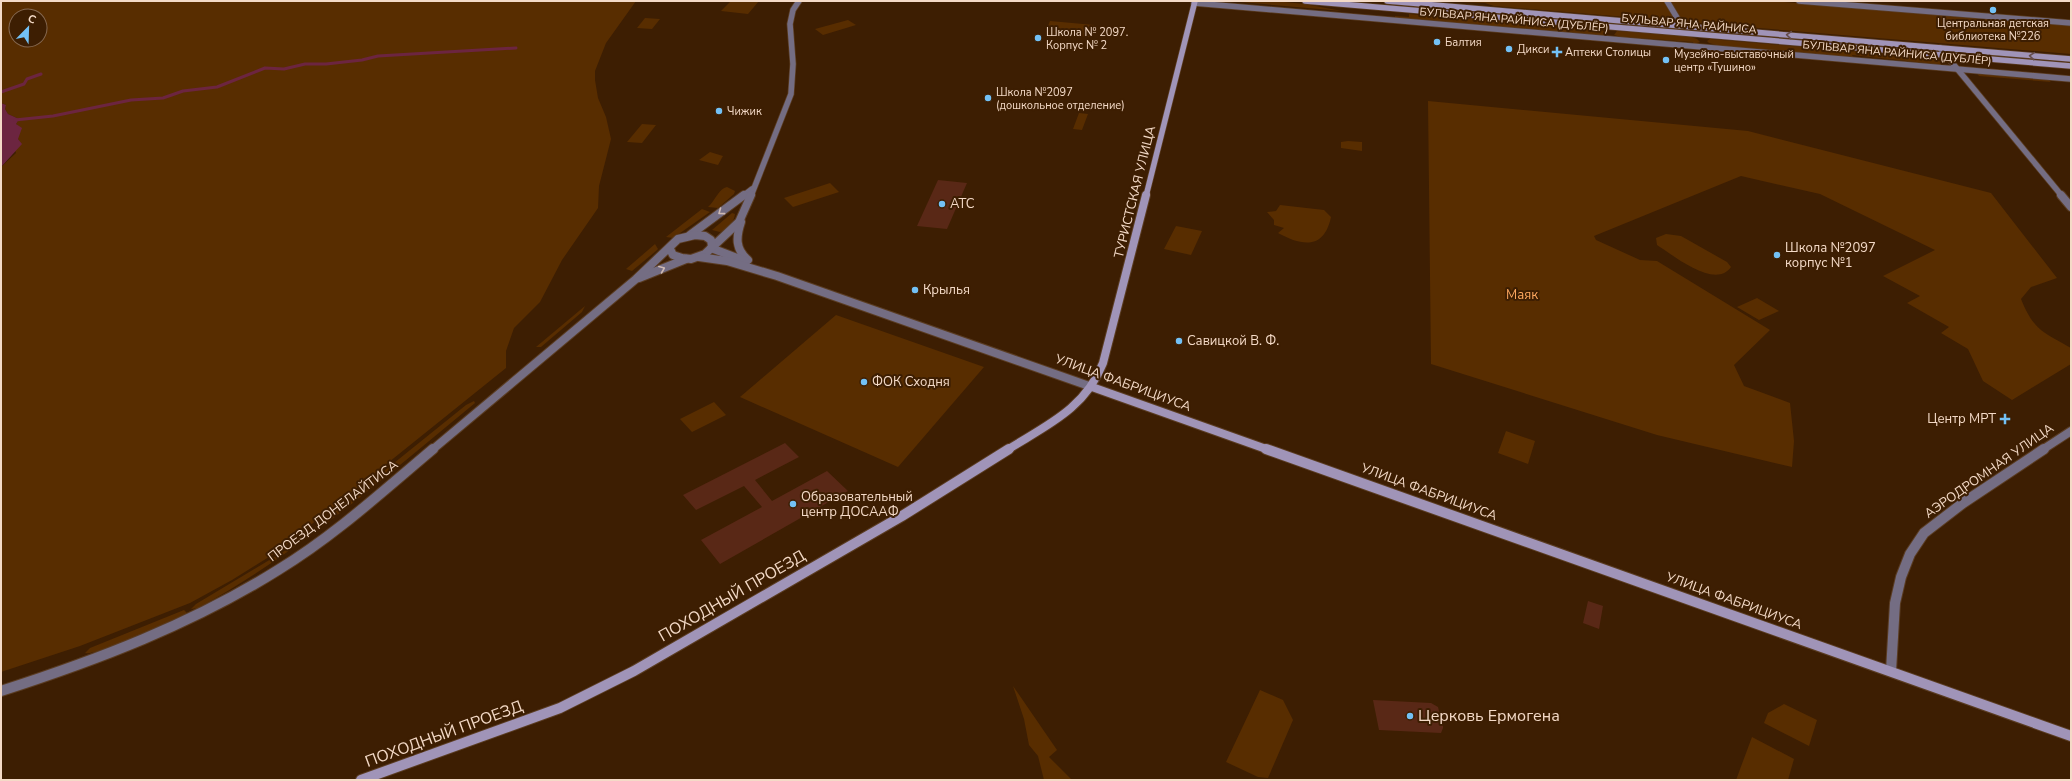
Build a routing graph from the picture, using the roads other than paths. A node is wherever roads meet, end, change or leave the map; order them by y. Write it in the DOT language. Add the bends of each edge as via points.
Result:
graph roads {
  1 [pos="799,1"];
  2 [pos="1305,1"];
  3 [pos="1388,1"];
  4 [pos="1667,1"];
  5 [pos="1799,1"];
  6 [pos="1195,2"];
  7 [pos="1888,2"];
  8 [pos="1893,8"];
  9 [pos="2071,23"];
  10 [pos="1682,26"];
  11 [pos="1608,27"];
  12 [pos="1701,35"];
  13 [pos="1612,38"];
  14 [pos="1706,46"];
  15 [pos="1940,48"];
  16 [pos="1946,55"];
  17 [pos="2071,59"];
  18 [pos="2071,66"];
  19 [pos="1957,69"];
  20 [pos="2071,79"];
  21 [pos="752,189"];
  22 [pos="2071,207"];
  23 [pos="742,218"];
  24 [pos="690,235"];
  25 [pos="712,247"];
  26 [pos="670,249"];
  27 [pos="699,257"];
  28 [pos="687,259"];
  29 [pos="754,265"];
  30 [pos="776,276"];
  31 [pos="636,279"];
  32 [pos="1092,388"];
  33 [pos="2071,431"];
  34 [pos="1891,671"];
  35 [pos="1,690"];
  36 [pos="2071,736"];
  37 [pos="361,780"];
  1 -- 21 [label="street, ПРОЕЗД ДОНЕЛАЙТИСА" via="792,10 790,24 793,64 791,94"];
  2 -- 11 [label="main road, БУЛЬВАР ЯНА РАЙНИСА"];
  3 -- 10 [label="main road, БУЛЬВАР ЯНА РАЙНИСА"];
  4 -- 10 [label="street"];
  5 -- 8 [label="street"];
  6 -- 13 [label="street, БУЛЬВАР ЯНА РАЙНИСА (ДУБЛЁР)"];
  6 -- 32 [label="main road, ТУРИСТСКАЯ УЛИЦА" via="1114,326 1103,364"];
  7 -- 8 [label="street"];
  8 -- 9 [label="street"];
  15 -- 10 [label="main road, БУЛЬВАР ЯНА РАЙНИСА, one-way"];
  11 -- 12 [label="main road, БУЛЬВАР ЯНА РАЙНИСА"];
  11 -- 13 [label="street"];
  12 -- 14 [label="street"];
  12 -- 16 [label="main road, БУЛЬВАР ЯНА РАЙНИСА"];
  13 -- 14 [label="street, БУЛЬВАР ЯНА РАЙНИСА (ДУБЛЁР)"];
  14 -- 19 [label="street, БУЛЬВАР ЯНА РАЙНИСА (ДУБЛЁР)"];
  15 -- 16 [label="street"];
  17 -- 15 [label="main road, БУЛЬВАР ЯНА РАЙНИСА, one-way"];
  16 -- 18 [label="main road, БУЛЬВАР ЯНА РАЙНИСА"];
  16 -- 19 [label="street"];
  19 -- 20 [label="street, БУЛЬВАР ЯНА РАЙНИСА (ДУБЛЁР)"];
  19 -- 22 [label="street"];
  21 -- 23 [label="street, ПРОЕЗД ДОНЕЛАЙТИСА"];
  21 -- 24 [label="street, ПРОЕЗД ДОНЕЛАЙТИСА, one-way"];
  23 -- 25 [label="street, ПРОЕЗД ДОНЕЛАЙТИСА"];
  23 -- 29 [label="street" via="737,234 737,246 745,258"];
  24 -- 25 [label="street" via="708,238"];
  24 -- 26 [label="street, ПРОЕЗД ДОНЕЛАЙТИСА" via="674,242"];
  25 -- 27 [label="street, ПРОЕЗД ДОНЕЛАЙТИСА"];
  25 -- 29 [label="street, УЛИЦА ФАБРИЦИУСА"];
  26 -- 28 [label="street" via="677,257"];
  26 -- 31 [label="street, ПРОЕЗД ДОНЕЛАЙТИСА"];
  27 -- 28 [label="street, ПРОЕЗД ДОНЕЛАЙТИСА"];
  27 -- 30 [label="street, УЛИЦА ФАБРИЦИУСА" via="727,261"];
  31 -- 28 [label="street, ПРОЕЗД ДОНЕЛАЙТИСА, one-way"];
  29 -- 30 [label="street, УЛИЦА ФАБРИЦИУСА"];
  30 -- 32 [label="street, УЛИЦА ФАБРИЦИУСА"];
  31 -- 35 [label="street, ПРОЕЗД ДОНЕЛАЙТИСА" via="385,491 281,569 193,618 126,649"];
  32 -- 34 [label="main road, УЛИЦА ФАБРИЦИУСА"];
  32 -- 37 [label="main road, ПОХОДНЫЙ ПРОЕЗД" via="1070,411 964,478 640,668 560,708"];
  33 -- 34 [label="street, АЭРОДРОМНАЯ УЛИЦА" via="1962,503 1924,533 1910,554 1901,577 1895,603"];
  34 -- 36 [label="main road, УЛИЦА ФАБРИЦИУСА"];
}
